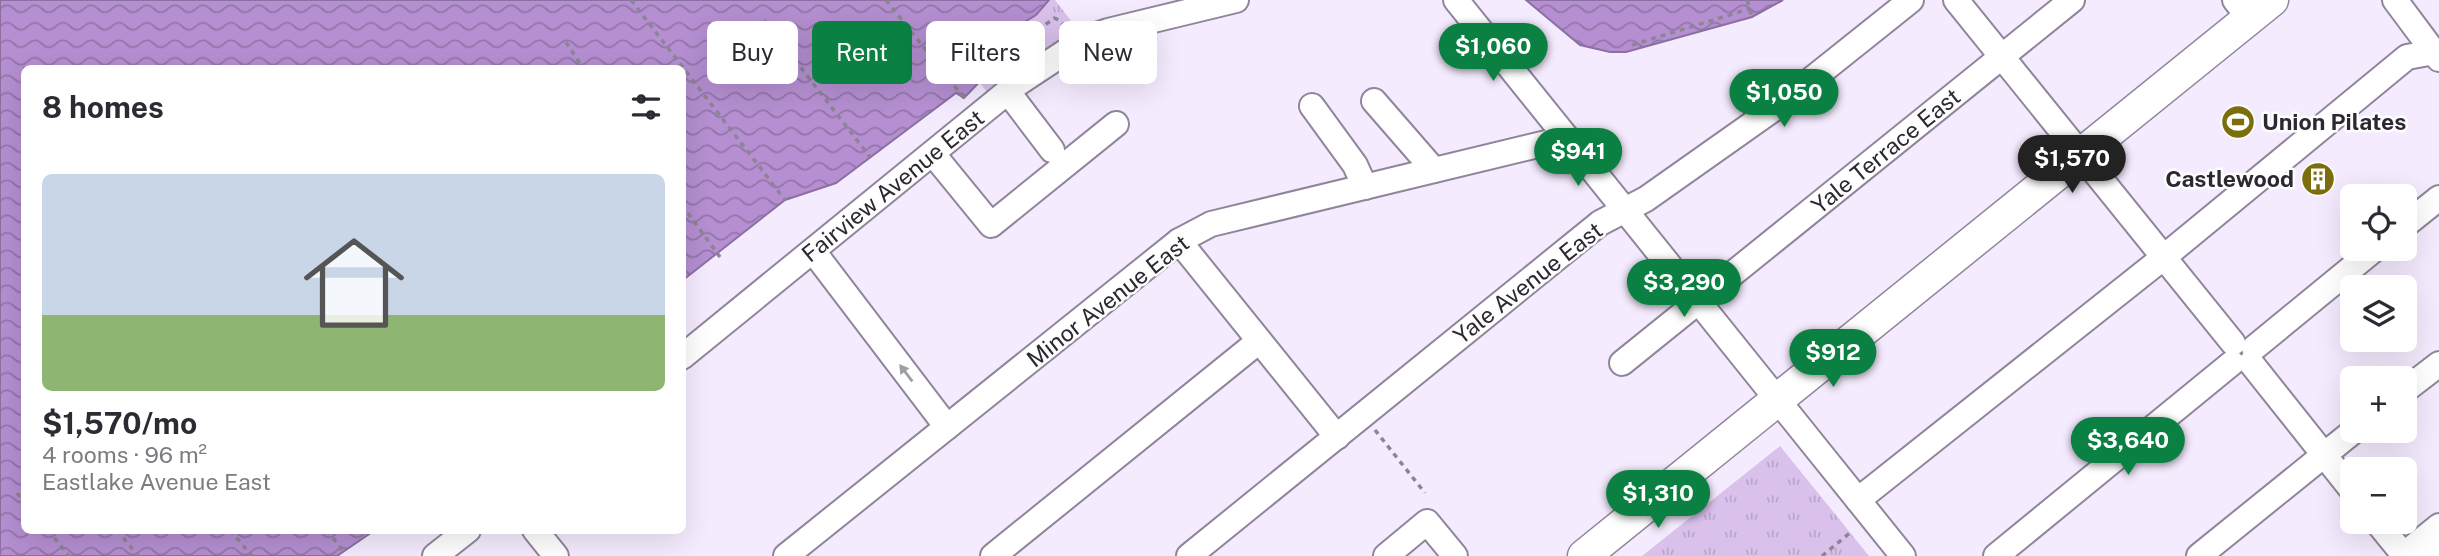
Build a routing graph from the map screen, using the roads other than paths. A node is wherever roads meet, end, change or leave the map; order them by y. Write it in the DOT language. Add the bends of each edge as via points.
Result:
graph roads {
  1 [pos="1236,0"];
  2 [pos="1456,0"];
  3 [pos="1911,0"];
  4 [pos="1956,0"];
  5 [pos="2072,0"];
  6 [pos="2395,0"];
  7 [pos="2252,6"];
  8 [pos="2437,54"];
  9 [pos="2002,57"];
  10 [pos="1045,62"];
  11 [pos="1003,84"];
  12 [pos="1006,84"];
  13 [pos="1374,101"];
  14 [pos="1312,106"];
  15 [pos="1116,124"];
  16 [pos="1567,138"];
  17 [pos="1052,150"];
  18 [pos="2081,154"];
  19 [pos="928,158"];
  20 [pos="1434,170"];
  21 [pos="1365,187"];
  22 [pos="2439,198"];
  23 [pos="1625,210"];
  24 [pos="2417,216"];
  25 [pos="971,222"];
  26 [pos="1179,241"];
  27 [pos="813,251"];
  28 [pos="2164,257"];
  29 [pos="2360,261"];
  30 [pos="1699,302"];
  31 [pos="1259,341"];
  32 [pos="686,354"];
  33 [pos="2242,354"];
  34 [pos="1622,363"];
  35 [pos="2439,364"];
  36 [pos="2417,381"];
  37 [pos="1778,400"];
  38 [pos="947,427"];
  39 [pos="1337,437"];
  40 [pos="2340,442"];
  41 [pos="2324,455"];
  42 [pos="2340,475"];
  43 [pos="1858,500"];
  44 [pos="2439,526"];
  45 [pos="463,534"];
  46 [pos="538,534"];
  47 [pos="2389,534"];
  48 [pos="2439,550"];
  49 [pos="435,556"];
  50 [pos="556,556"];
  51 [pos="786,556"];
  52 [pos="993,556"];
  53 [pos="1189,556"];
  54 [pos="1386,556"];
  55 [pos="1455,556"];
  56 [pos="1584,556"];
  57 [pos="1903,556"];
  58 [pos="1996,556"];
  59 [pos="2199,556"];
  60 [pos="2412,556"];
  1 -- 10 [label="street, Fairview Avenue East" via="1108,31"];
  2 -- 16 [label="street"];
  3 -- 23 [label="street, Yale Avenue East" via="1782,103"];
  4 -- 9 [label="street"];
  5 -- 9 [label="street, Yale Terrace East"];
  6 -- 8 [label="street"];
  7 -- 18 [label="main road"];
  8 -- 28 [label="street" via="2407,57"];
  9 -- 18 [label="street"];
  9 -- 30 [label="street, Yale Terrace East"];
  11 -- 19 [label="street, Fairview Avenue East"];
  12 -- 17 [label="street"];
  13 -- 20 [label="street"];
  14 -- 21 [label="street" via="1355,165"];
  15 -- 19 [label="street" via="991,225"];
  16 -- 20 [label="street, Minor Avenue East"];
  16 -- 23 [label="street"];
  18 -- 28 [label="street"];
  18 -- 37 [label="main road"];
  19 -- 25 [label="street"];
  19 -- 27 [label="street, Fairview Avenue East"];
  20 -- 21 [label="street, Minor Avenue East"];
  21 -- 26 [label="street, Minor Avenue East" via="1212,225"];
  22 -- 24 [label="street"];
  23 -- 30 [label="street"];
  23 -- 39 [label="street, Yale Avenue East" via="1600,223"];
  26 -- 31 [label="street"];
  26 -- 38 [label="street, Minor Avenue East"];
  27 -- 32 [label="street, Fairview Avenue East"];
  38 -- 27 [label="street, one-way"];
  28 -- 33 [label="street"];
  28 -- 43 [label="street"];
  29 -- 33 [label="street"];
  30 -- 34 [label="street, Yale Terrace East"];
  30 -- 37 [label="street"];
  31 -- 39 [label="street"];
  31 -- 52 [label="street"];
  33 -- 41 [label="street"];
  33 -- 58 [label="street"];
  35 -- 36 [label="street"];
  37 -- 43 [label="street"];
  37 -- 56 [label="main road"];
  38 -- 51 [label="street, Minor Avenue East"];
  39 -- 53 [label="street, Yale Avenue East"];
  40 -- 41 [label="street"];
  41 -- 42 [label="street"];
  41 -- 59 [label="street"];
  43 -- 57 [label="street"];
  44 -- 60 [label="street"];
  45 -- 49 [label="street"];
  46 -- 50 [label="street"];
  47 -- 60 [label="street"];
  48 -- 60 [label="highway"];
  54 -- 55 [label="street" via="1427,522"];
}
